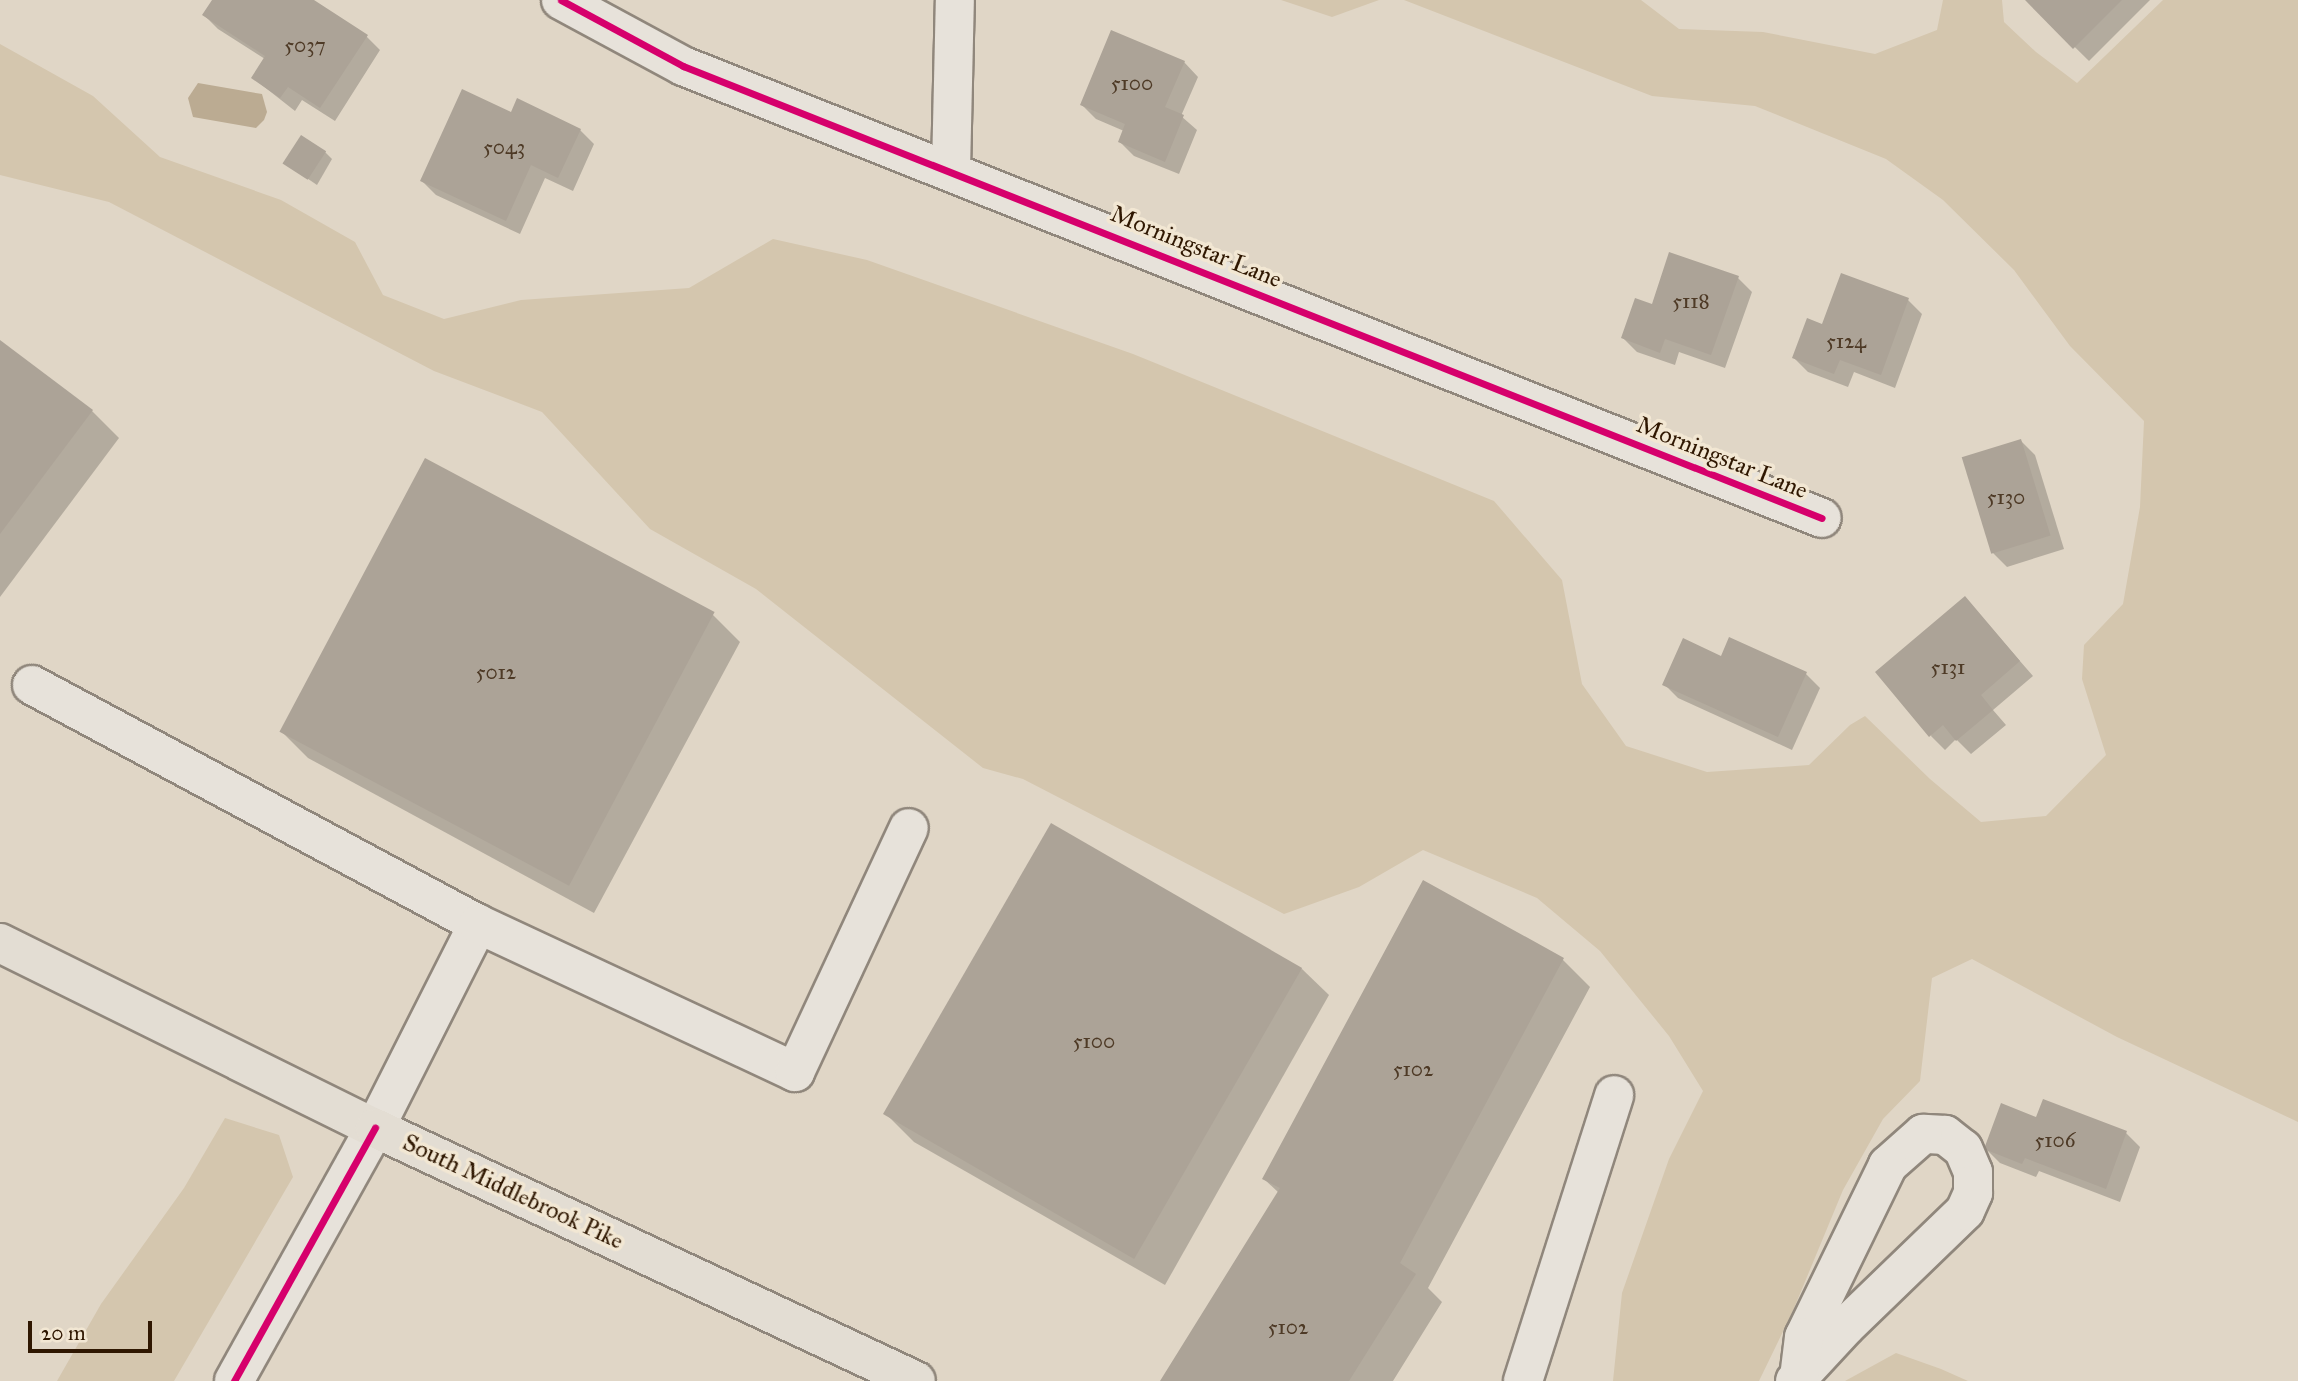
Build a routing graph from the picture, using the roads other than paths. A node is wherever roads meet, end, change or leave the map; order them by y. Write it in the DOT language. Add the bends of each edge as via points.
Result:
graph roads {
  1 [pos="561,0"];
  2 [pos="955,0"];
  3 [pos="951,170"];
  4 [pos="1822,518"];
  5 [pos="32,685"];
  6 [pos="909,828"];
  7 [pos="478,924"];
  8 [pos="0,943"];
  9 [pos="1614,1095"];
  10 [pos="375,1128"];
  11 [pos="1797,1378"];
  12 [pos="234,1381"];
  13 [pos="916,1381"];
  14 [pos="1523,1381"];
  1 -- 3 [label="street, Morningstar Lane" via="683,66"];
  2 -- 3 [label="street"];
  3 -- 4 [label="street, Morningstar Lane"];
  5 -- 7 [label="street"];
  6 -- 7 [label="street" via="795,1072"];
  7 -- 10 [label="street"];
  8 -- 10 [label="main road, South Middlebrook Pike"];
  9 -- 14 [label="street"];
  10 -- 12 [label="street"];
  10 -- 13 [label="main road, South Middlebrook Pike"];
  11 -- 11 [label="street" via="1965,1210 1973,1193 1973,1172 1963,1149 1945,1135 1923,1134 1888,1166 1804,1337"];
}
